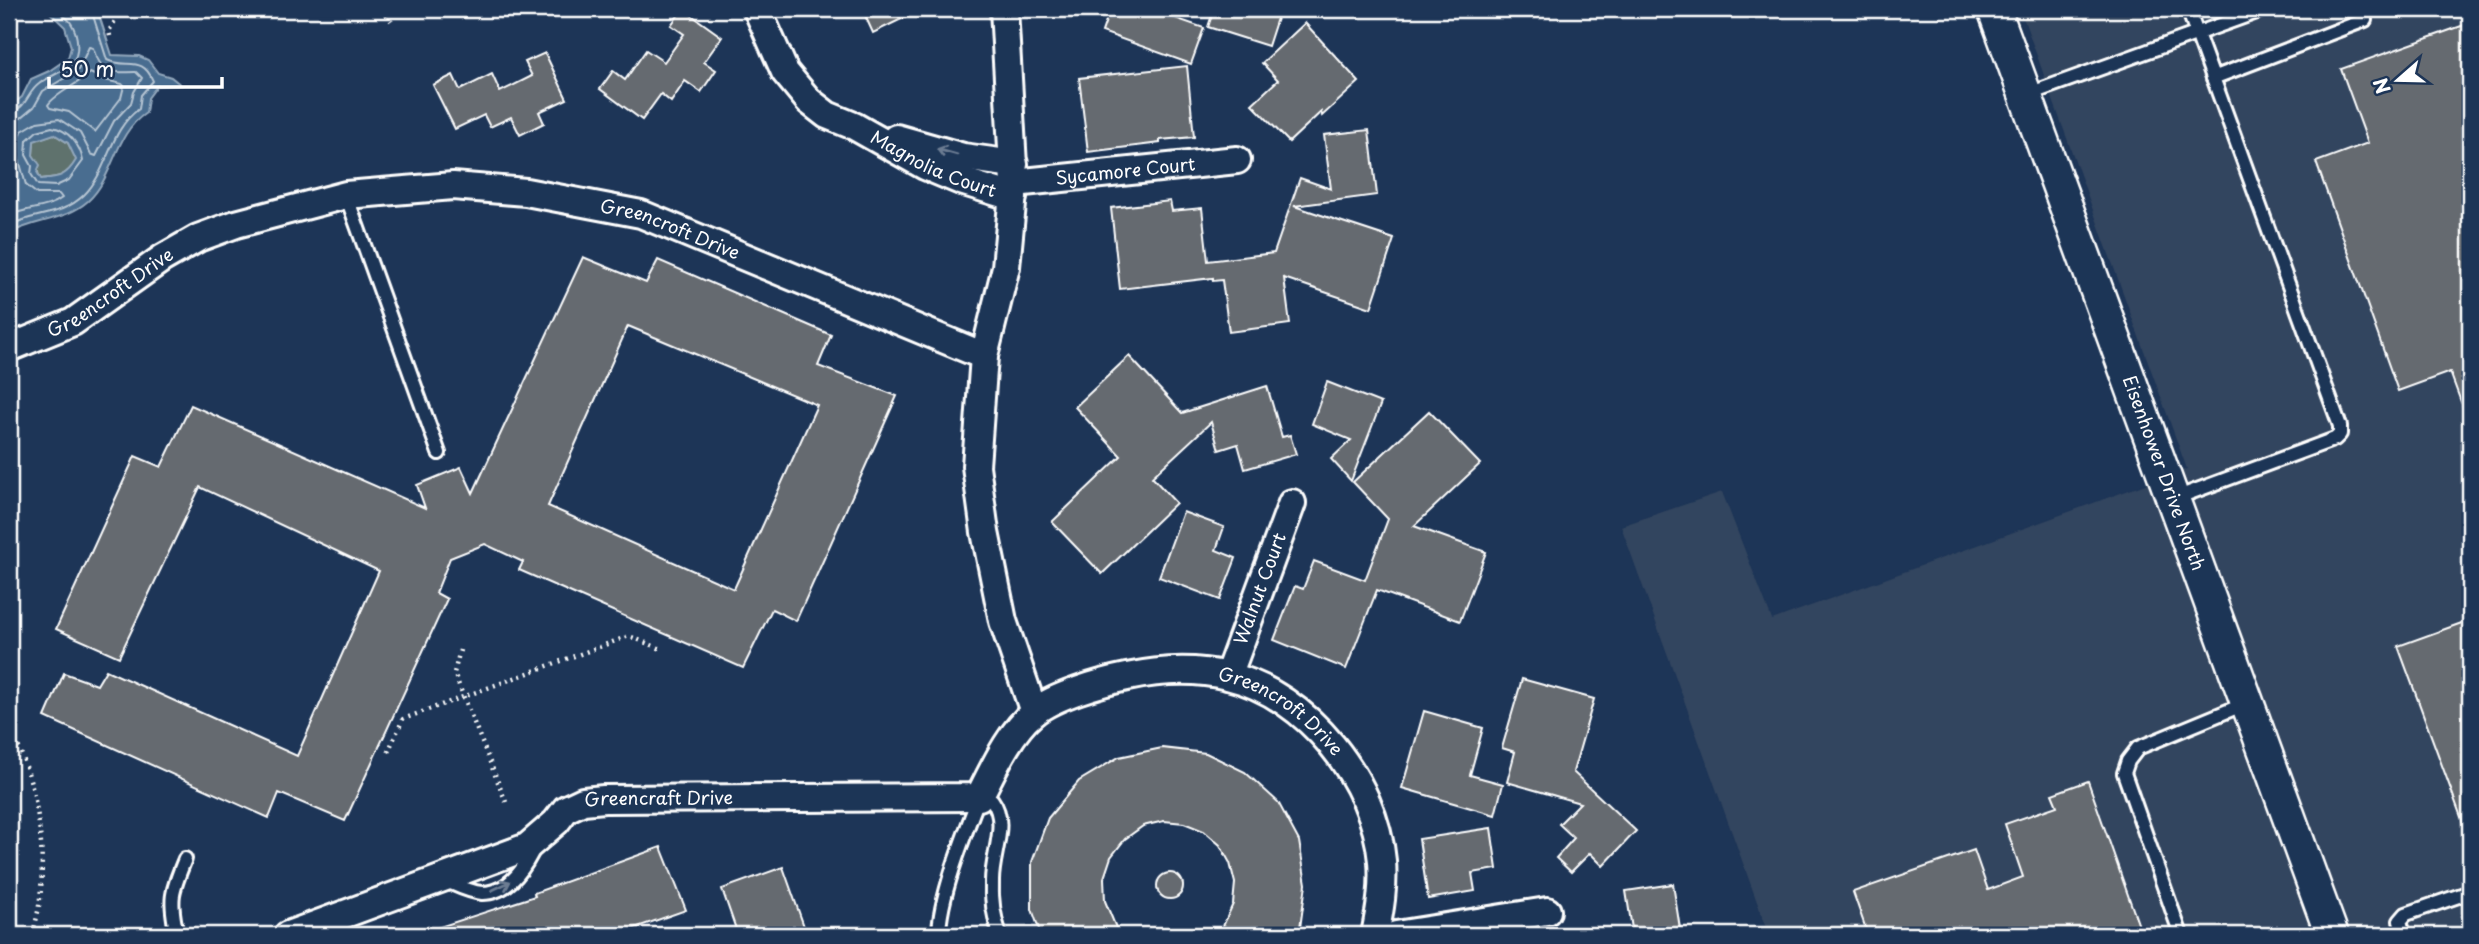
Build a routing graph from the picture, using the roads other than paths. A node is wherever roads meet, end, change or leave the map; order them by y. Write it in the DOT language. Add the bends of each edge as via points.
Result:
graph roads {
  1 [pos="757,9"];
  2 [pos="1004,9"];
  3 [pos="1994,9"];
  4 [pos="2189,9"];
  5 [pos="2264,9"];
  6 [pos="2365,20"];
  7 [pos="2197,34"];
  8 [pos="2213,78"];
  9 [pos="2025,94"];
  10 [pos="1237,160"];
  11 [pos="1013,181"];
  12 [pos="346,195"];
  13 [pos="9,348"];
  14 [pos="984,356"];
  15 [pos="439,453"];
  16 [pos="2173,499"];
  17 [pos="1292,503"];
  18 [pos="1228,676"];
  19 [pos="2247,703"];
  20 [pos="1034,712"];
  21 [pos="979,797"];
  22 [pos="185,859"];
  23 [pos="2470,892"];
  24 [pos="1547,911"];
  25 [pos="177,935"];
  26 [pos="288,935"];
  27 [pos="939,935"];
  28 [pos="1000,935"];
  29 [pos="1375,935"];
  30 [pos="1396,935"];
  31 [pos="2181,935"];
  32 [pos="2332,935"];
  33 [pos="2404,935"];
  1 -- 11 [label="street, Magnolia Court" via="785,72 827,115 961,181"];
  2 -- 11 [label="street"];
  3 -- 9 [label="street, Eisenhower Drive North"];
  4 -- 7 [label="lane"];
  5 -- 7 [label="lane"];
  6 -- 8 [label="lane"];
  7 -- 8 [label="lane"];
  7 -- 9 [label="lane"];
  8 -- 16 [label="lane" via="2340,434"];
  9 -- 16 [label="street, Eisenhower Drive North"];
  10 -- 11 [label="street, Sycamore Court"];
  11 -- 14 [label="street" via="1006,267"];
  12 -- 13 [label="street, Greencroft Drive" via="198,238 73,322"];
  12 -- 14 [label="street, Greencroft Drive" via="453,186 526,192 640,214"];
  12 -- 15 [label="lane"];
  14 -- 20 [label="street" via="976,466 981,511 1003,621"];
  16 -- 19 [label="street, Eisenhower Drive North"];
  17 -- 18 [label="street, Walnut Court"];
  18 -- 20 [label="street, Greencroft Drive" via="1166,671 1133,676 1068,694"];
  18 -- 29 [label="street, Greencroft Drive" via="1279,699 1308,721 1353,774 1369,804 1382,861"];
  19 -- 31 [label="lane" via="2138,748 2124,773"];
  19 -- 32 [label="street, Eisenhower Drive North"];
  20 -- 21 [label="street, Greencroft Drive" via="1003,751"];
  21 -- 26 [label="street, Greencraft Drive" via="583,801 566,809 527,847"];
  21 -- 27 [label="lane" via="963,837"];
  21 -- 28 [label="lane" via="992,800 1002,822 992,880"];
  22 -- 25 [label="lane" via="172,891"];
  23 -- 33 [label="lane" via="2406,915 2400,921"];
  24 -- 30 [label="street"];
}
